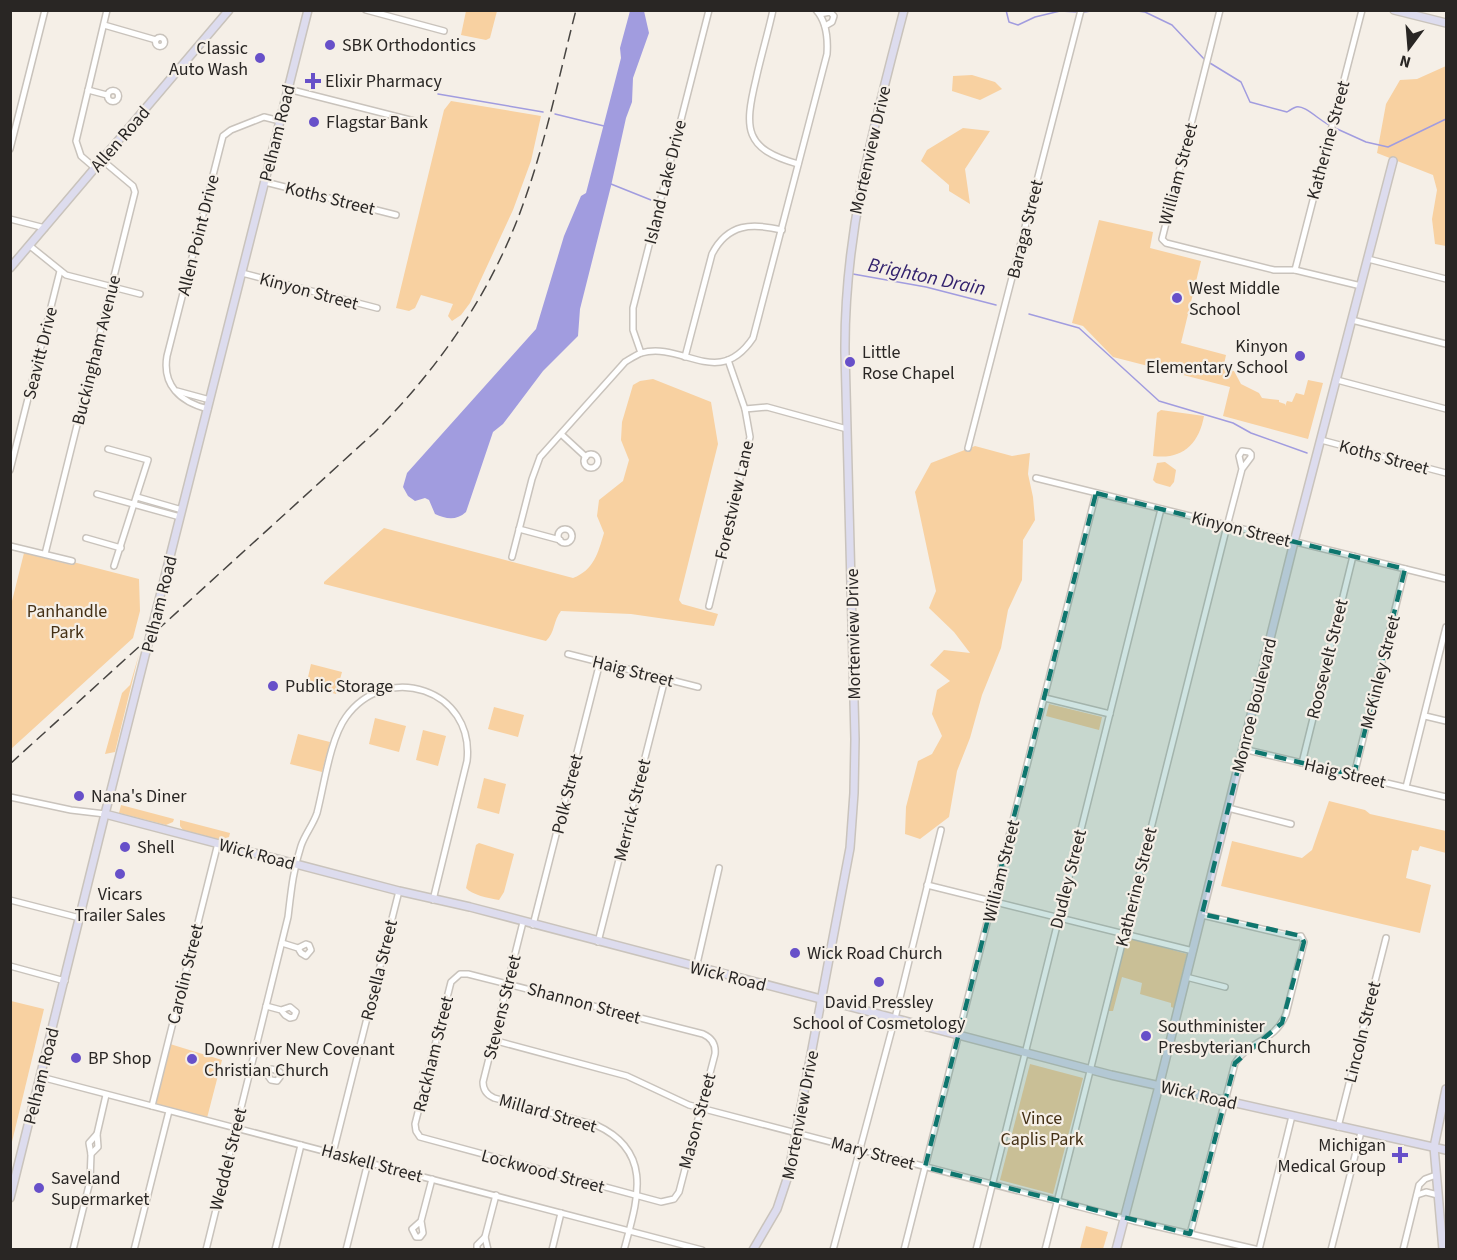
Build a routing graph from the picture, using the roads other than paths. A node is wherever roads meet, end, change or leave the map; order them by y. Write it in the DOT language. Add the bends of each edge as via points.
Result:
graph roads {
  1 [pos="45,10"];
  2 [pos="107,10"];
  3 [pos="308,10"];
  4 [pos="366,10"];
  5 [pos="709,10"];
  6 [pos="773,10"];
  7 [pos="904,10"];
  8 [pos="1221,10"];
  9 [pos="1362,10"];
  10 [pos="1394,10"];
  11 [pos="226,12"];
  12 [pos="818,12"];
  13 [pos="1081,13"];
  14 [pos="1446,23"];
  15 [pos="104,25"];
  16 [pos="825,27"];
  17 [pos="444,31"];
  18 [pos="156,40"];
  19 [pos="288,89"];
  20 [pos="88,90"];
  21 [pos="107,95"];
  22 [pos="280,121"];
  23 [pos="418,122"];
  24 [pos="10,149"];
  25 [pos="102,160"];
  26 [pos="1393,161"];
  27 [pos="798,164"];
  28 [pos="95,168"];
  29 [pos="265,182"];
  30 [pos="396,215"];
  31 [pos="10,219"];
  32 [pos="45,228"];
  33 [pos="782,230"];
  34 [pos="30,246"];
  35 [pos="1368,259"];
  36 [pos="10,268"];
  37 [pos="1295,270"];
  38 [pos="60,271"];
  39 [pos="242,273"];
  40 [pos="1446,279"];
  41 [pos="1361,286"];
  42 [pos="112,287"];
  43 [pos="140,294"];
  44 [pos="377,308"];
  45 [pos="1353,320"];
  46 [pos="1446,344"];
  47 [pos="641,353"];
  48 [pos="685,357"];
  49 [pos="728,360"];
  50 [pos="1337,380"];
  51 [pos="177,391"];
  52 [pos="210,400"];
  53 [pos="208,409"];
  54 [pos="745,409"];
  55 [pos="1446,409"];
  56 [pos="847,429"];
  57 [pos="561,434"];
  58 [pos="1321,440"];
  59 [pos="968,448"];
  60 [pos="108,449"];
  61 [pos="586,457"];
  62 [pos="1242,469"];
  63 [pos="10,470"];
  64 [pos="1446,473"];
  65 [pos="1036,478"];
  66 [pos="1096,493"];
  67 [pos="97,494"];
  68 [pos="137,497"];
  69 [pos="135,504"];
  70 [pos="1161,509"];
  71 [pos="181,513"];
  72 [pos="1227,525"];
  73 [pos="519,529"];
  74 [pos="86,538"];
  75 [pos="560,540"];
  76 [pos="1294,542"];
  77 [pos="10,546"];
  78 [pos="121,548"];
  79 [pos="45,554"];
  80 [pos="1353,556"];
  81 [pos="512,557"];
  82 [pos="72,561"];
  83 [pos="114,567"];
  84 [pos="1406,569"];
  85 [pos="1446,579"];
  86 [pos="709,606"];
  87 [pos="1446,627"];
  88 [pos="568,654"];
  89 [pos="600,662"];
  90 [pos="665,679"];
  91 [pos="698,687"];
  92 [pos="1045,698"];
  93 [pos="1110,714"];
  94 [pos="1425,716"];
  95 [pos="1446,721"];
  96 [pos="1243,748"];
  97 [pos="1302,763"];
  98 [pos="1354,775"];
  99 [pos="1406,787"];
  100 [pos="1446,796"];
  101 [pos="10,797"];
  102 [pos="1228,808"];
  103 [pos="105,814"];
  104 [pos="1291,824"];
  105 [pos="941,830"];
  106 [pos="218,843"];
  107 [pos="297,864"];
  108 [pos="719,868"];
  109 [pos="927,885"];
  110 [pos="399,891"];
  111 [pos="10,900"];
  112 [pos="433,900"];
  113 [pos="993,902"];
  114 [pos="1202,915"];
  115 [pos="80,918"];
  116 [pos="1058,918"];
  117 [pos="523,922"];
  118 [pos="533,925"];
  119 [pos="1124,934"];
  120 [pos="1386,938"];
  121 [pos="598,942"];
  122 [pos="282,943"];
  123 [pos="298,948"];
  124 [pos="1193,951"];
  125 [pos="10,966"];
  126 [pos="696,968"];
  127 [pos="455,976"];
  128 [pos="1186,977"];
  129 [pos="65,981"];
  130 [pos="507,984"];
  131 [pos="1225,987"];
  132 [pos="822,1000"];
  133 [pos="266,1006"];
  134 [pos="281,1010"];
  135 [pos="895,1018"];
  136 [pos="959,1035"];
  137 [pos="493,1040"];
  138 [pos="712,1040"];
  139 [pos="1024,1052"];
  140 [pos="251,1069"];
  141 [pos="1090,1069"];
  142 [pos="266,1073"];
  143 [pos="41,1077"];
  144 [pos="1159,1086"];
  145 [pos="1446,1089"];
  146 [pos="486,1092"];
  147 [pos="106,1095"];
  148 [pos="1225,1101"];
  149 [pos="152,1106"];
  150 [pos="701,1108"];
  151 [pos="169,1110"];
  152 [pos="1292,1116"];
  153 [pos="1338,1126"];
  154 [pos="236,1128"];
  155 [pos="798,1132"];
  156 [pos="1361,1132"];
  157 [pos="417,1133"];
  158 [pos="97,1134"];
  159 [pos="301,1145"];
  160 [pos="1434,1147"];
  161 [pos="860,1149"];
  162 [pos="1446,1150"];
  163 [pos="333,1153"];
  164 [pos="91,1154"];
  165 [pos="368,1162"];
  166 [pos="925,1167"];
  167 [pos="1436,1175"];
  168 [pos="432,1179"];
  169 [pos="993,1184"];
  170 [pos="1417,1195"];
  171 [pos="1438,1195"];
  172 [pos="495,1196"];
  173 [pos="638,1196"];
  174 [pos="10,1198"];
  175 [pos="672,1200"];
  176 [pos="1058,1201"];
  177 [pos="561,1213"];
  178 [pos="1124,1219"];
  179 [pos="421,1221"];
  180 [pos="629,1230"];
  181 [pos="1190,1234"];
  182 [pos="485,1237"];
  183 [pos="73,1250"];
  184 [pos="134,1250"];
  185 [pos="206,1250"];
  186 [pos="275,1250"];
  187 [pos="346,1250"];
  188 [pos="477,1250"];
  189 [pos="488,1250"];
  190 [pos="552,1250"];
  191 [pos="624,1250"];
  192 [pos="702,1250"];
  193 [pos="753,1250"];
  194 [pos="833,1250"];
  195 [pos="904,1250"];
  196 [pos="976,1250"];
  197 [pos="1045,1250"];
  198 [pos="1116,1250"];
  199 [pos="1259,1250"];
  200 [pos="1331,1250"];
  201 [pos="1403,1250"];
  202 [pos="1443,1250"];
  1 -- 24 [label="street"];
  2 -- 15 [label="street"];
  3 -- 19 [label="street, Pelham Road"];
  4 -- 17 [label="street"];
  5 -- 47 [label="street, Island Lake Drive" via="633,308 633,330"];
  6 -- 27 [label="street" via="750,105 750,127 768,153"];
  7 -- 56 [label="street, Mortenview Drive" via="854,220 845,309"];
  8 -- 37 [label="street, William Street" via="1162,239 1274,270"];
  9 -- 37 [label="street, Katherine Street"];
  10 -- 14 [label="street"];
  11 -- 25 [label="street, Allen Road"];
  12 -- 16 [label="street"];
  12 -- 16 [label="street" via="834,16"];
  13 -- 59 [label="street, Baraga Street"];
  15 -- 18 [label="street"];
  15 -- 20 [label="street"];
  16 -- 27 [label="street" via="827,54"];
  19 -- 22 [label="street, Pelham Road"];
  19 -- 23 [label="street"];
  20 -- 21 [label="street"];
  20 -- 28 [label="street" via="76,141 81,156"];
  22 -- 29 [label="street, Pelham Road"];
  22 -- 51 [label="street, Allen Point Drive" via="264,117 223,136 166,359 168,381"];
  25 -- 28 [label="street, Allen Road"];
  25 -- 42 [label="street, Buckingham Avenue" via="135,190"];
  26 -- 35 [label="street, Monroe Boulevard"];
  27 -- 33 [label="street"];
  28 -- 32 [label="street, Allen Road"];
  29 -- 30 [label="street, Koths Street"];
  29 -- 39 [label="street, Pelham Road"];
  31 -- 32 [label="street"];
  32 -- 34 [label="street, Allen Road"];
  33 -- 48 [label="street" via="740,228 716,245"];
  33 -- 49 [label="street" via="755,335 745,349"];
  34 -- 36 [label="street, Allen Road"];
  34 -- 38 [label="street"];
  35 -- 40 [label="street"];
  35 -- 41 [label="street, Monroe Boulevard"];
  37 -- 41 [label="street"];
  38 -- 42 [label="street"];
  38 -- 63 [label="street, Seavitt Drive"];
  39 -- 44 [label="street, Kinyon Street"];
  39 -- 52 [label="street, Pelham Road"];
  41 -- 45 [label="street, Monroe Boulevard"];
  42 -- 43 [label="street"];
  42 -- 79 [label="street, Buckingham Avenue"];
  45 -- 46 [label="street"];
  45 -- 50 [label="street, Monroe Boulevard"];
  47 -- 48 [label="street"];
  47 -- 57 [label="street" via="625,362"];
  48 -- 49 [label="street" via="712,363"];
  49 -- 54 [label="street, Forestview Lane"];
  50 -- 55 [label="street"];
  50 -- 58 [label="street, Monroe Boulevard"];
  51 -- 52 [label="street"];
  51 -- 53 [label="street" via="190,403"];
  52 -- 53 [label="street, Pelham Road"];
  53 -- 71 [label="street, Pelham Road"];
  54 -- 56 [label="street" via="767,407"];
  54 -- 86 [label="street, Forestview Lane" via="749,447"];
  56 -- 132 [label="street, Mortenview Drive" via="854,793 846,876"];
  57 -- 61 [label="street"];
  57 -- 73 [label="street" via="540,457"];
  58 -- 64 [label="street, Koths Street"];
  58 -- 76 [label="street, Monroe Boulevard"];
  60 -- 68 [label="street" via="148,460"];
  62 -- 72 [label="street, Katherine Street"];
  65 -- 66 [label="street, Kinyon Street"];
  66 -- 70 [label="street, Kinyon Street"];
  66 -- 92 [label="street, William Street"];
  67 -- 69 [label="street"];
  68 -- 69 [label="street"];
  68 -- 71 [label="street"];
  69 -- 71 [label="street"];
  69 -- 78 [label="street"];
  70 -- 72 [label="street, Kinyon Street"];
  70 -- 93 [label="street, Dudley Street"];
  71 -- 103 [label="street, Pelham Road"];
  72 -- 76 [label="street, Kinyon Street"];
  72 -- 119 [label="street, Katherine Street"];
  73 -- 75 [label="street"];
  73 -- 81 [label="street"];
  74 -- 78 [label="street"];
  76 -- 80 [label="street, Kinyon Street"];
  76 -- 96 [label="street, Monroe Boulevard"];
  77 -- 79 [label="street"];
  78 -- 83 [label="street"];
  79 -- 82 [label="street"];
  80 -- 84 [label="street, Kinyon Street"];
  80 -- 97 [label="street, Roosevelt Street"];
  84 -- 85 [label="street, Kinyon Street"];
  84 -- 98 [label="street, McKinley Street"];
  87 -- 94 [label="street"];
  88 -- 89 [label="street, Haig Street"];
  89 -- 90 [label="street, Haig Street"];
  89 -- 118 [label="street, Polk Street"];
  90 -- 91 [label="street, Haig Street"];
  90 -- 121 [label="street, Merrick Street"];
  92 -- 93 [label="street"];
  92 -- 113 [label="street, William Street"];
  93 -- 116 [label="street, Dudley Street"];
  94 -- 95 [label="street"];
  94 -- 99 [label="street"];
  96 -- 97 [label="street, Haig Street"];
  96 -- 102 [label="street, Monroe Boulevard"];
  97 -- 98 [label="street, Haig Street"];
  98 -- 99 [label="street, Haig Street"];
  99 -- 100 [label="street, Haig Street"];
  101 -- 103 [label="street, Wick Road"];
  102 -- 104 [label="street"];
  102 -- 114 [label="street, Monroe Boulevard"];
  103 -- 106 [label="street, Wick Road"];
  103 -- 115 [label="street, Pelham Road"];
  105 -- 109 [label="street"];
  106 -- 107 [label="street, Wick Road"];
  106 -- 149 [label="street, Carolin Street"];
  107 -- 110 [label="street, Wick Road"];
  107 -- 112 [label="street, Weddel Street" via="303,840 316,816 345,717 377,692 417,689 454,709 469,745"];
  107 -- 122 [label="street, Weddel Street"];
  108 -- 126 [label="street"];
  109 -- 113 [label="street"];
  109 -- 135 [label="street"];
  110 -- 112 [label="street, Wick Road"];
  110 -- 163 [label="street, Rosella Street"];
  111 -- 115 [label="street"];
  112 -- 117 [label="street, Wick Road"];
  113 -- 116 [label="street"];
  113 -- 136 [label="street, William Street"];
  114 -- 124 [label="street, Monroe Boulevard"];
  114 -- 148 [label="street" via="1304,939 1284,1018 1272,1035 1239,1057"];
  115 -- 129 [label="street, Pelham Road"];
  116 -- 119 [label="street"];
  116 -- 139 [label="street, Dudley Street"];
  117 -- 118 [label="street, Wick Road"];
  117 -- 130 [label="street, Stevens Street"];
  118 -- 121 [label="street, Wick Road"];
  119 -- 124 [label="street"];
  119 -- 141 [label="street, Katherine Street"];
  120 -- 153 [label="street, Lincoln Street"];
  121 -- 126 [label="street, Wick Road"];
  122 -- 123 [label="street"];
  122 -- 133 [label="street, Weddel Street"];
  124 -- 128 [label="street, Monroe Boulevard"];
  125 -- 129 [label="street"];
  126 -- 132 [label="street, Wick Road"];
  127 -- 130 [label="street, Shannon Street" via="468,974"];
  127 -- 157 [label="street, Rackham Street" via="448,989 415,1124"];
  128 -- 131 [label="street"];
  128 -- 144 [label="street, Monroe Boulevard"];
  129 -- 143 [label="street, Pelham Road"];
  130 -- 137 [label="street, Stevens Street"];
  130 -- 138 [label="street, Shannon Street"];
  132 -- 135 [label="street, Wick Road"];
  132 -- 155 [label="street, Mortenview Drive"];
  133 -- 134 [label="street"];
  133 -- 140 [label="street, Weddel Street"];
  135 -- 136 [label="street, Wick Road"];
  135 -- 161 [label="street"];
  136 -- 139 [label="street, Wick Road"];
  136 -- 166 [label="street, William Street"];
  137 -- 146 [label="street, Stevens Street" via="483,1082"];
  137 -- 150 [label="street, Mary Street" via="627,1076"];
  138 -- 150 [label="street, Mason Street" via="715,1054"];
  139 -- 141 [label="street, Wick Road"];
  139 -- 169 [label="street, Dudley Street"];
  140 -- 142 [label="street"];
  140 -- 154 [label="street, Weddel Street"];
  141 -- 144 [label="street, Wick Road"];
  141 -- 176 [label="street, Katherine Street"];
  143 -- 147 [label="street, Haskell Street"];
  143 -- 174 [label="street, Pelham Road"];
  144 -- 148 [label="street, Wick Road"];
  144 -- 178 [label="street, Monroe Boulevard"];
  145 -- 160 [label="street"];
  146 -- 173 [label="street, Millard Street" via="494,1098 610,1132 633,1160"];
  147 -- 149 [label="street, Haskell Street"];
  147 -- 158 [label="street"];
  148 -- 152 [label="street, Wick Road"];
  148 -- 181 [label="street"];
  149 -- 151 [label="street, Haskell Street"];
  150 -- 155 [label="street, Mary Street"];
  150 -- 175 [label="street, Mason Street" via="679,1192"];
  151 -- 154 [label="street, Haskell Street"];
  151 -- 184 [label="street"];
  152 -- 153 [label="street, Wick Road"];
  152 -- 199 [label="street"];
  153 -- 156 [label="street, Wick Road"];
  154 -- 159 [label="street, Haskell Street"];
  154 -- 185 [label="street, Weddel Street"];
  155 -- 161 [label="street, Mary Street"];
  155 -- 193 [label="street, Mortenview Drive" via="781,1200"];
  156 -- 160 [label="street, Wick Road"];
  156 -- 200 [label="street"];
  157 -- 173 [label="street, Lockwood Street" via="425,1140"];
  158 -- 164 [label="street" via="98,1147"];
  158 -- 164 [label="street" via="89,1143"];
  159 -- 163 [label="street, Haskell Street"];
  159 -- 186 [label="street"];
  160 -- 162 [label="street, Wick Road"];
  160 -- 167 [label="street"];
  161 -- 166 [label="street, Mary Street"];
  161 -- 194 [label="street"];
  163 -- 165 [label="street, Haskell Street"];
  164 -- 183 [label="street" via="90,1181"];
  165 -- 168 [label="street, Haskell Street"];
  165 -- 187 [label="street"];
  166 -- 169 [label="street, Mary Street"];
  166 -- 195 [label="street, William Street"];
  167 -- 170 [label="street" via="1422,1180"];
  167 -- 171 [label="street"];
  168 -- 172 [label="street, Haskell Street"];
  168 -- 179 [label="street"];
  169 -- 176 [label="street, Mary Street"];
  169 -- 196 [label="street, Dudley Street"];
  170 -- 171 [label="street"];
  170 -- 201 [label="street"];
  171 -- 202 [label="street"];
  172 -- 177 [label="street, Haskell Street"];
  172 -- 182 [label="street"];
  173 -- 175 [label="street, Lockwood Street" via="661,1202"];
  173 -- 180 [label="street, Millard Street"];
  176 -- 178 [label="street, Mary Street"];
  176 -- 197 [label="street, Katherine Street"];
  177 -- 180 [label="street, Haskell Street"];
  177 -- 190 [label="street"];
  178 -- 181 [label="street, Mary Street"];
  178 -- 198 [label="street, Monroe Boulevard"];
  180 -- 191 [label="street, Millard Street"];
  180 -- 192 [label="street, Haskell Street"];
  181 -- 199 [label="street, Mary Street"];
  182 -- 188 [label="street"];
  182 -- 189 [label="street"];
}
